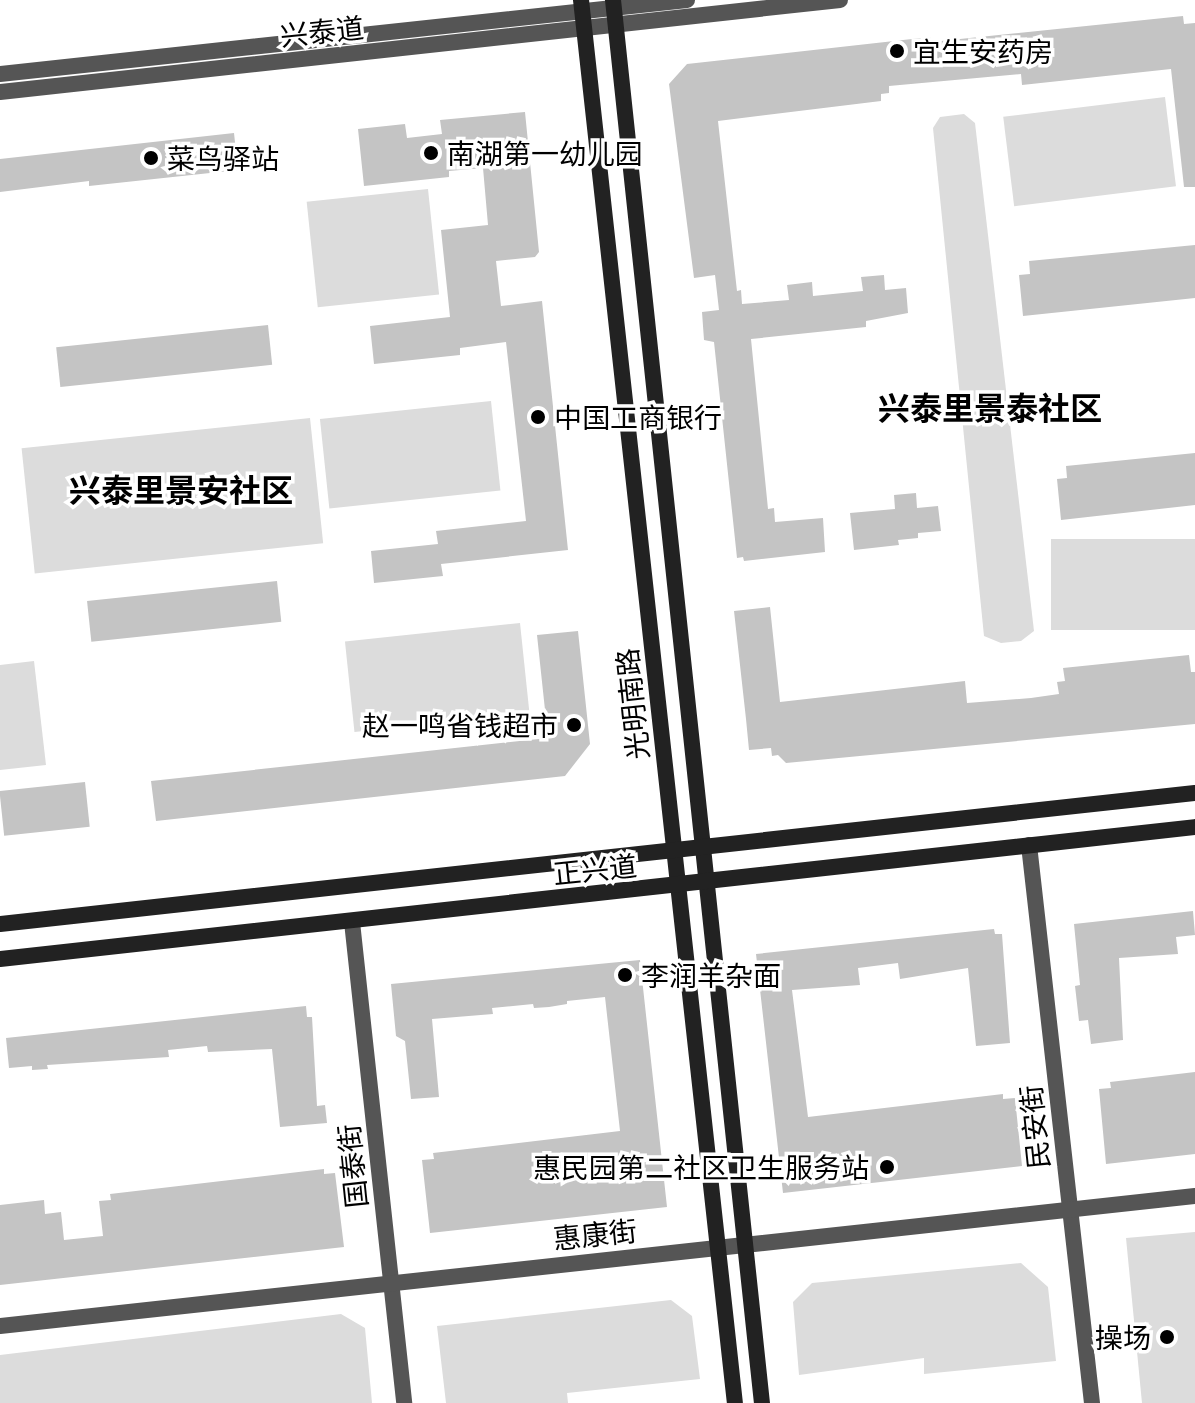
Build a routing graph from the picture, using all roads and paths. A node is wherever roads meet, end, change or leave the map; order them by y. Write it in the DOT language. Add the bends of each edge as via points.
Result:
graph roads {
  1 [pos="687,0"];
  2 [pos="840,0"];
  3 [pos="582,6"];
  4 [pos="614,11"];
  5 [pos="586,29"];
  6 [pos="0,74"];
  7 [pos="0,92"];
  8 [pos="1195,793"];
  9 [pos="1195,827"];
  10 [pos="1029,845"];
  11 [pos="705,847"];
  12 [pos="674,850"];
  13 [pos="706,884"];
  14 [pos="678,886"];
  15 [pos="352,922"];
  16 [pos="0,924"];
  17 [pos="0,959"];
  18 [pos="1195,1196"];
  19 [pos="1069,1209"];
  20 [pos="744,1244"];
  21 [pos="718,1247"];
  22 [pos="391,1282"];
  23 [pos="0,1326"];
  24 [pos="404,1403"];
  25 [pos="735,1403"];
  26 [pos="762,1403"];
  27 [pos="1092,1403"];
  1 -- 4 [label="street, 兴泰道"];
  2 -- 4 [label="street, 兴泰道"];
  3 -- 4 [label="street, 兴泰道"];
  3 -- 5 [label="main road, 光明南路"];
  3 -- 6 [label="street, 兴泰道"];
  4 -- 5 [label="street, 兴泰道"];
  4 -- 11 [label="main road, 光明南路"];
  5 -- 7 [label="street, 兴泰道"];
  5 -- 12 [label="main road, 光明南路"];
  8 -- 11 [label="main road, 正兴道"];
  9 -- 10 [label="main road, 正兴道"];
  10 -- 13 [label="main road, 正兴道"];
  10 -- 19 [label="street, 民安街"];
  11 -- 12 [label="main road, 正兴道"];
  11 -- 13 [label="main road, 光明南路"];
  12 -- 14 [label="main road, 光明南路"];
  12 -- 16 [label="main road, 正兴道"];
  13 -- 14 [label="main road, 正兴道"];
  13 -- 20 [label="main road, 光明南路"];
  14 -- 15 [label="main road, 正兴道"];
  14 -- 21 [label="main road, 光明南路"];
  15 -- 17 [label="main road, 正兴道"];
  15 -- 22 [label="street, 国泰街"];
  18 -- 19 [label="street, 惠康街"];
  19 -- 20 [label="street, 惠康街"];
  19 -- 27 [label="street, 民安街"];
  20 -- 21 [label="street, 惠康街"];
  20 -- 26 [label="main road, 光明南路"];
  21 -- 22 [label="street, 惠康街"];
  21 -- 25 [label="main road, 光明南路"];
  22 -- 23 [label="street, 惠康街"];
  22 -- 24 [label="street, 国泰街"];
}
